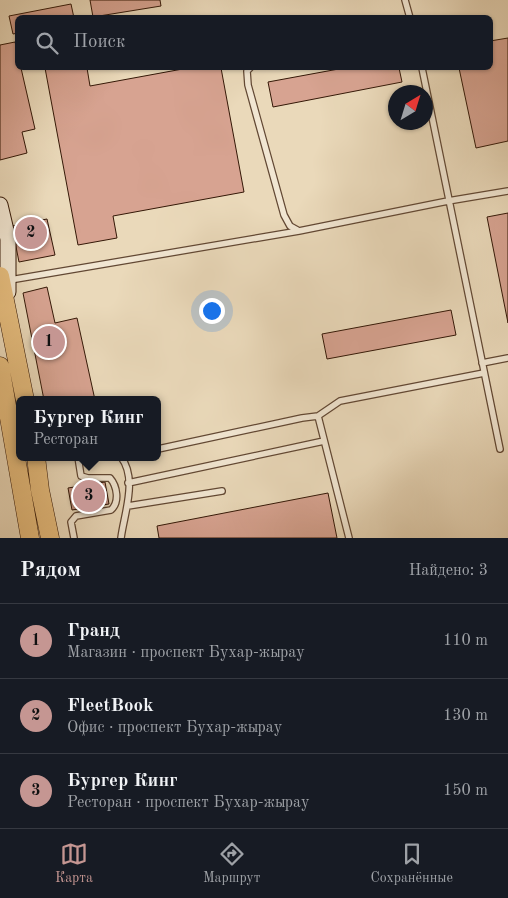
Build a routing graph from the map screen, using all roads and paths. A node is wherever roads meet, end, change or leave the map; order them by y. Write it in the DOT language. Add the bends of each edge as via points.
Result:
graph roads {
  1 [pos="405,0"];
  2 [pos="409,15"];
  3 [pos="248,70"];
  4 [pos="422,70"];
  5 [pos="508,191"];
  6 [pos="448,201"];
  7 [pos="0,206"];
  8 [pos="299,231"];
  9 [pos="4,278"];
  10 [pos="508,358"];
  11 [pos="482,363"];
  12 [pos="0,366"];
  13 [pos="484,373"];
  14 [pos="24,396"];
  15 [pos="318,416"];
  16 [pos="16,434"];
  17 [pos="324,441"];
  18 [pos="161,448"];
  19 [pos="500,449"];
  20 [pos="20,461"];
  21 [pos="36,461"];
  22 [pos="79,461"];
  23 [pos="123,461"];
  24 [pos="128,482"];
  25 [pos="222,491"];
  26 [pos="128,506"];
  27 [pos="30,538"];
  28 [pos="50,538"];
  29 [pos="74,538"];
  30 [pos="121,538"];
  31 [pos="350,538"];
  1 -- 2 [label="lane"];
  3 -- 8 [label="lane" via="248,84 284,215 290,226"];
  4 -- 6 [label="lane"];
  5 -- 6 [label="lane"];
  6 -- 8 [label="lane"];
  6 -- 11 [label="lane"];
  7 -- 9 [label="street" via="8,239"];
  8 -- 9 [label="lane"];
  9 -- 14 [label="main road" via="8,321"];
  10 -- 11 [label="lane"];
  11 -- 13 [label="lane"];
  12 -- 16 [label="main road"];
  13 -- 15 [label="lane" via="340,401"];
  13 -- 19 [label="lane"];
  15 -- 17 [label="lane"];
  15 -- 18 [label="lane"];
  17 -- 24 [label="lane"];
  17 -- 31 [label="lane"];
  20 -- 27 [label="main road"];
  21 -- 28 [label="main road"];
  22 -- 29 [label="lane" via="81,476 110,478 114,482 116,501 111,510 76,516 71,522"];
  23 -- 24 [label="lane"];
  24 -- 26 [label="lane"];
  25 -- 26 [label="lane"];
  26 -- 30 [label="lane"];
}
